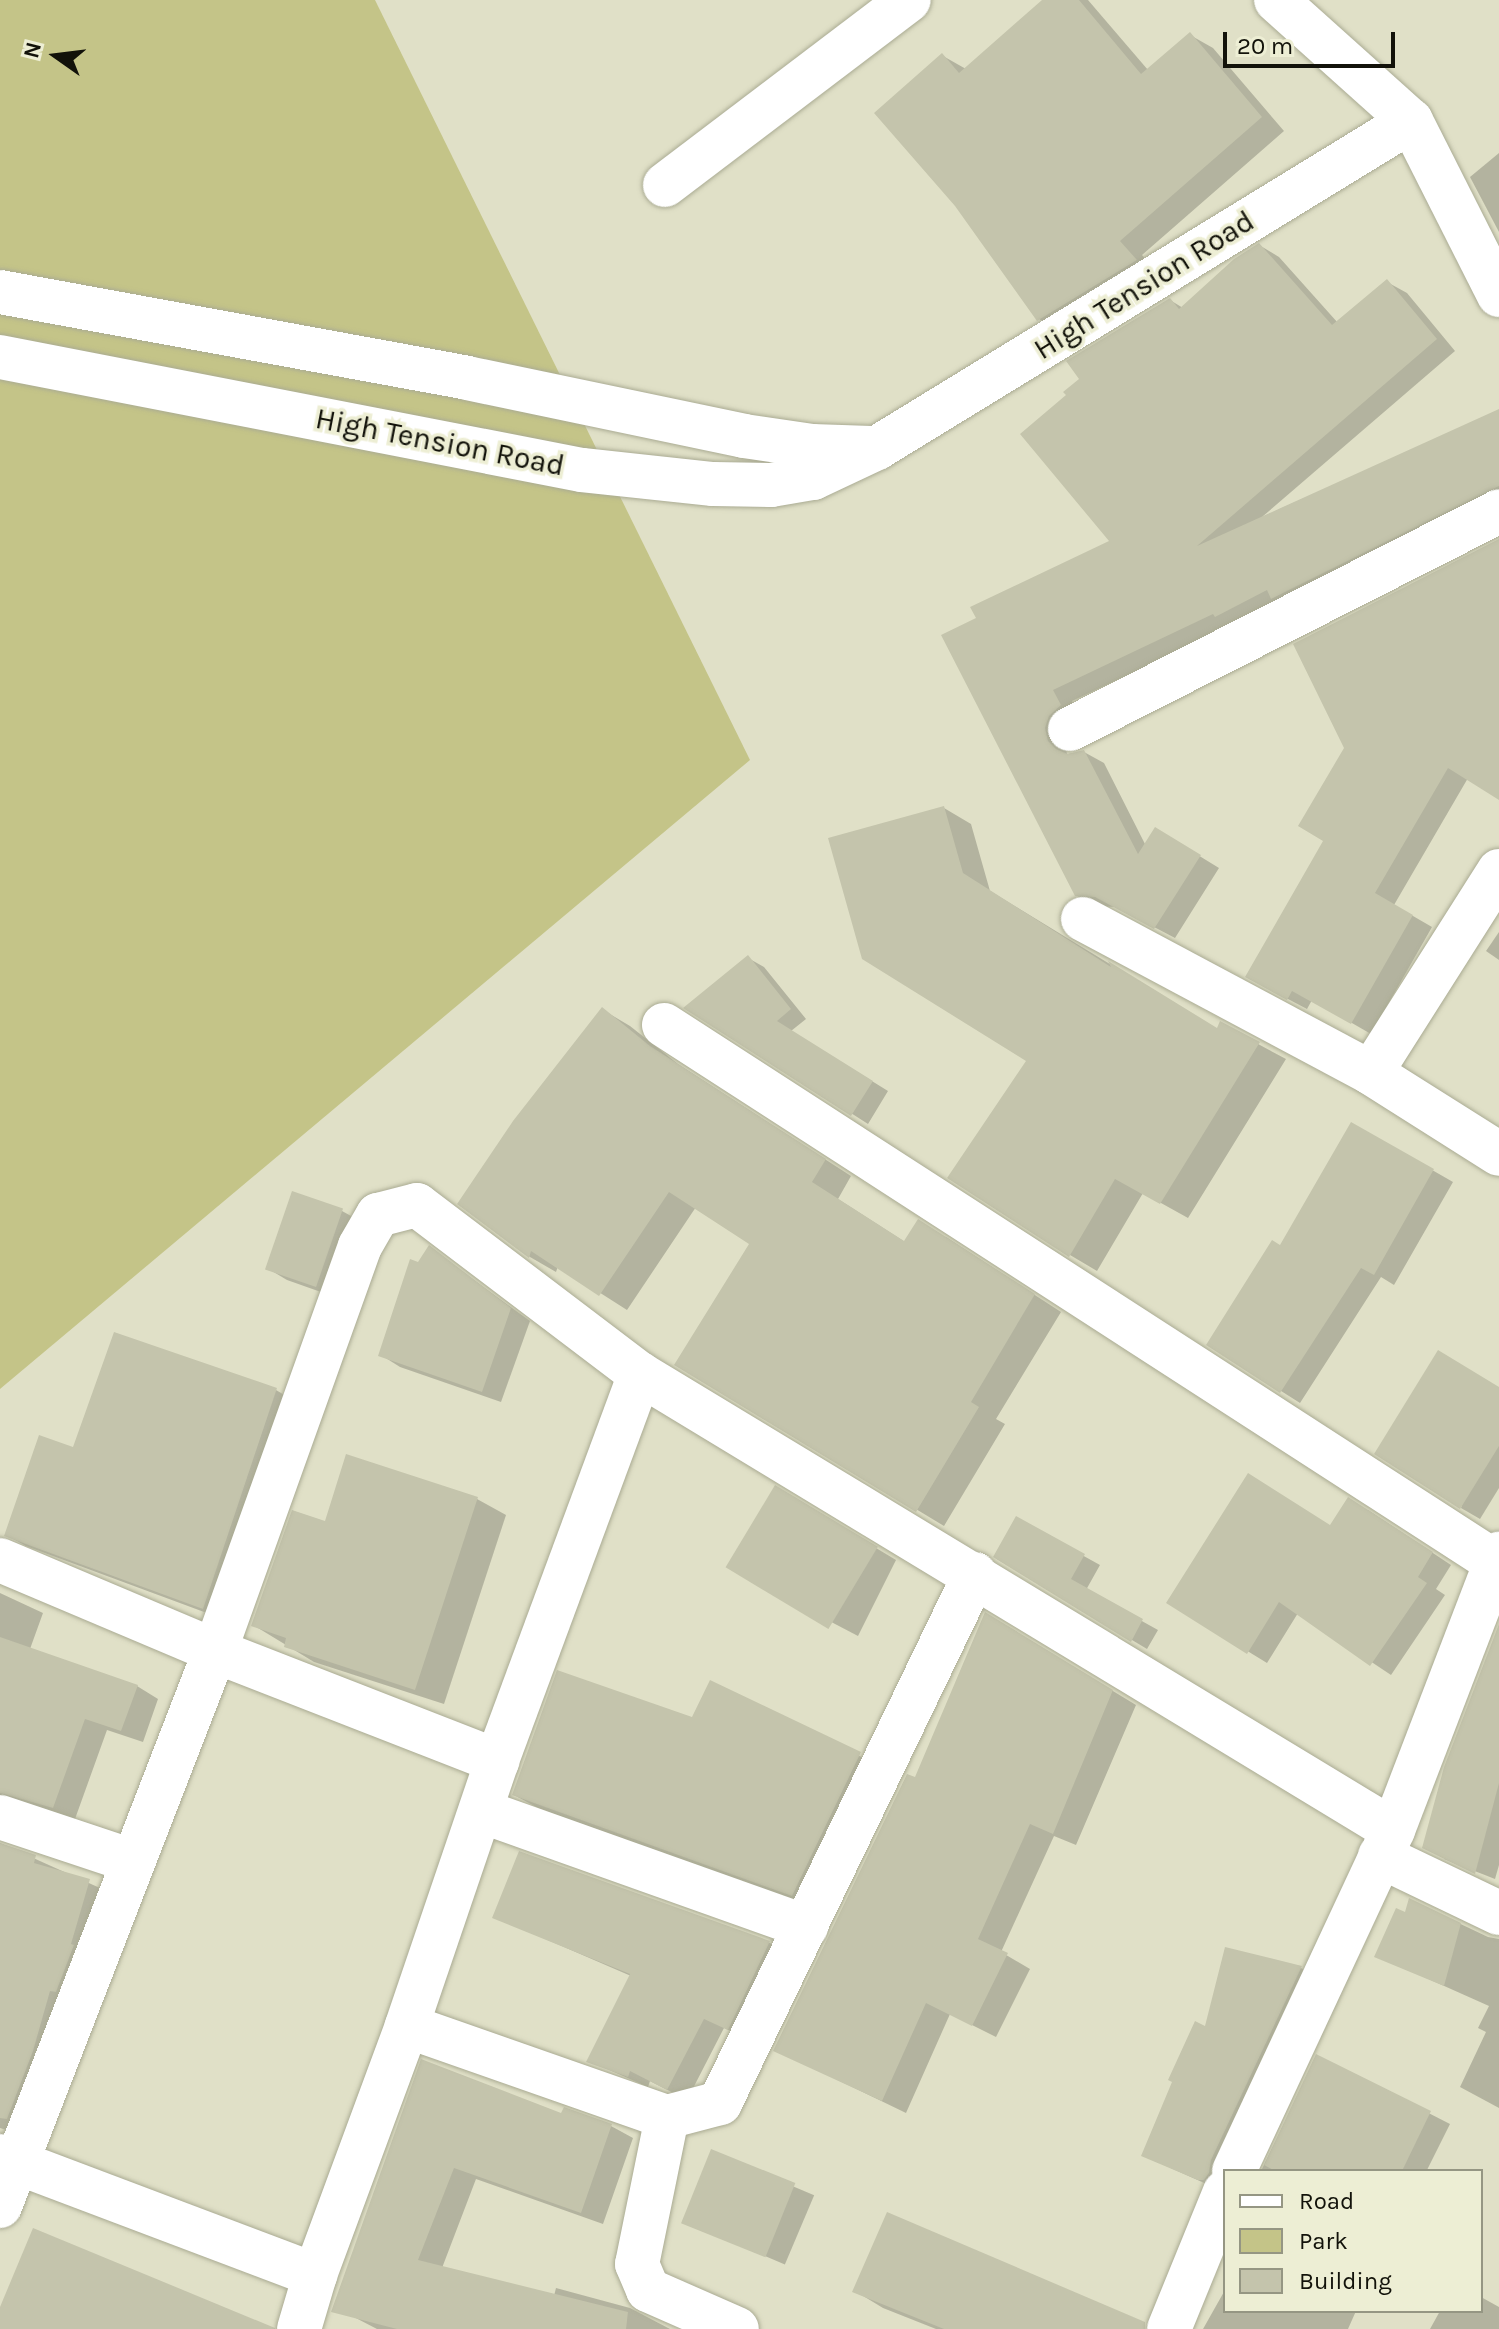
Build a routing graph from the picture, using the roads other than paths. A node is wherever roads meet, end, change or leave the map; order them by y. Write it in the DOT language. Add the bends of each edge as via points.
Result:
graph roads {
  1 [pos="909,0"];
  2 [pos="1276,0"];
  3 [pos="1411,121"];
  4 [pos="665,185"];
  5 [pos="0,292"];
  6 [pos="1499,295"];
  7 [pos="0,357"];
  8 [pos="877,448"];
  9 [pos="1499,511"];
  10 [pos="1070,729"];
  11 [pos="1499,871"];
  12 [pos="1083,919"];
  13 [pos="664,1025"];
  14 [pos="1371,1073"];
  15 [pos="1499,1154"];
  16 [pos="640,1374"];
  17 [pos="1497,1558"];
  18 [pos="0,1560"];
  19 [pos="975,1574"];
  20 [pos="215,1651"];
  21 [pos="497,1761"];
  22 [pos="481,1811"];
  23 [pos="0,1817"];
  24 [pos="1387,1843"];
  25 [pos="132,1861"];
  26 [pos="1499,1913"];
  27 [pos="806,1927"];
  28 [pos="407,2026"];
  29 [pos="667,2117"];
  30 [pos="9,2159"];
  31 [pos="1235,2169"];
  32 [pos="1223,2197"];
  33 [pos="0,2206"];
  34 [pos="315,2275"];
  35 [pos="299,2329"];
  36 [pos="737,2329"];
  37 [pos="1169,2329"];
  1 -- 4 [label="street"];
  2 -- 3 [label="street"];
  3 -- 6 [label="street"];
  3 -- 8 [label="street, High Tension Road"];
  5 -- 8 [label="street" via="467,378 744,436"];
  7 -- 8 [label="street, High Tension Road" via="582,470 713,484 771,485 813,478"];
  9 -- 10 [label="street"];
  11 -- 14 [label="street"];
  12 -- 14 [label="street"];
  13 -- 17 [label="street"];
  14 -- 15 [label="street"];
  16 -- 19 [label="street"];
  16 -- 20 [label="street" via="417,1205 378,1215 360,1246"];
  16 -- 21 [label="street"];
  17 -- 24 [label="street"];
  18 -- 20 [label="street"];
  19 -- 24 [label="street"];
  19 -- 27 [label="street"];
  20 -- 21 [label="street"];
  20 -- 25 [label="street"];
  21 -- 22 [label="street"];
  22 -- 27 [label="street"];
  22 -- 28 [label="street"];
  23 -- 25 [label="street"];
  24 -- 26 [label="street"];
  24 -- 31 [label="street"];
  25 -- 30 [label="street"];
  27 -- 29 [label="street" via="720,2103"];
  28 -- 29 [label="street"];
  28 -- 34 [label="street"];
  29 -- 36 [label="street" via="637,2264 648,2290"];
  30 -- 33 [label="street"];
  30 -- 34 [label="street"];
  32 -- 37 [label="street"];
  34 -- 35 [label="street"];
}
